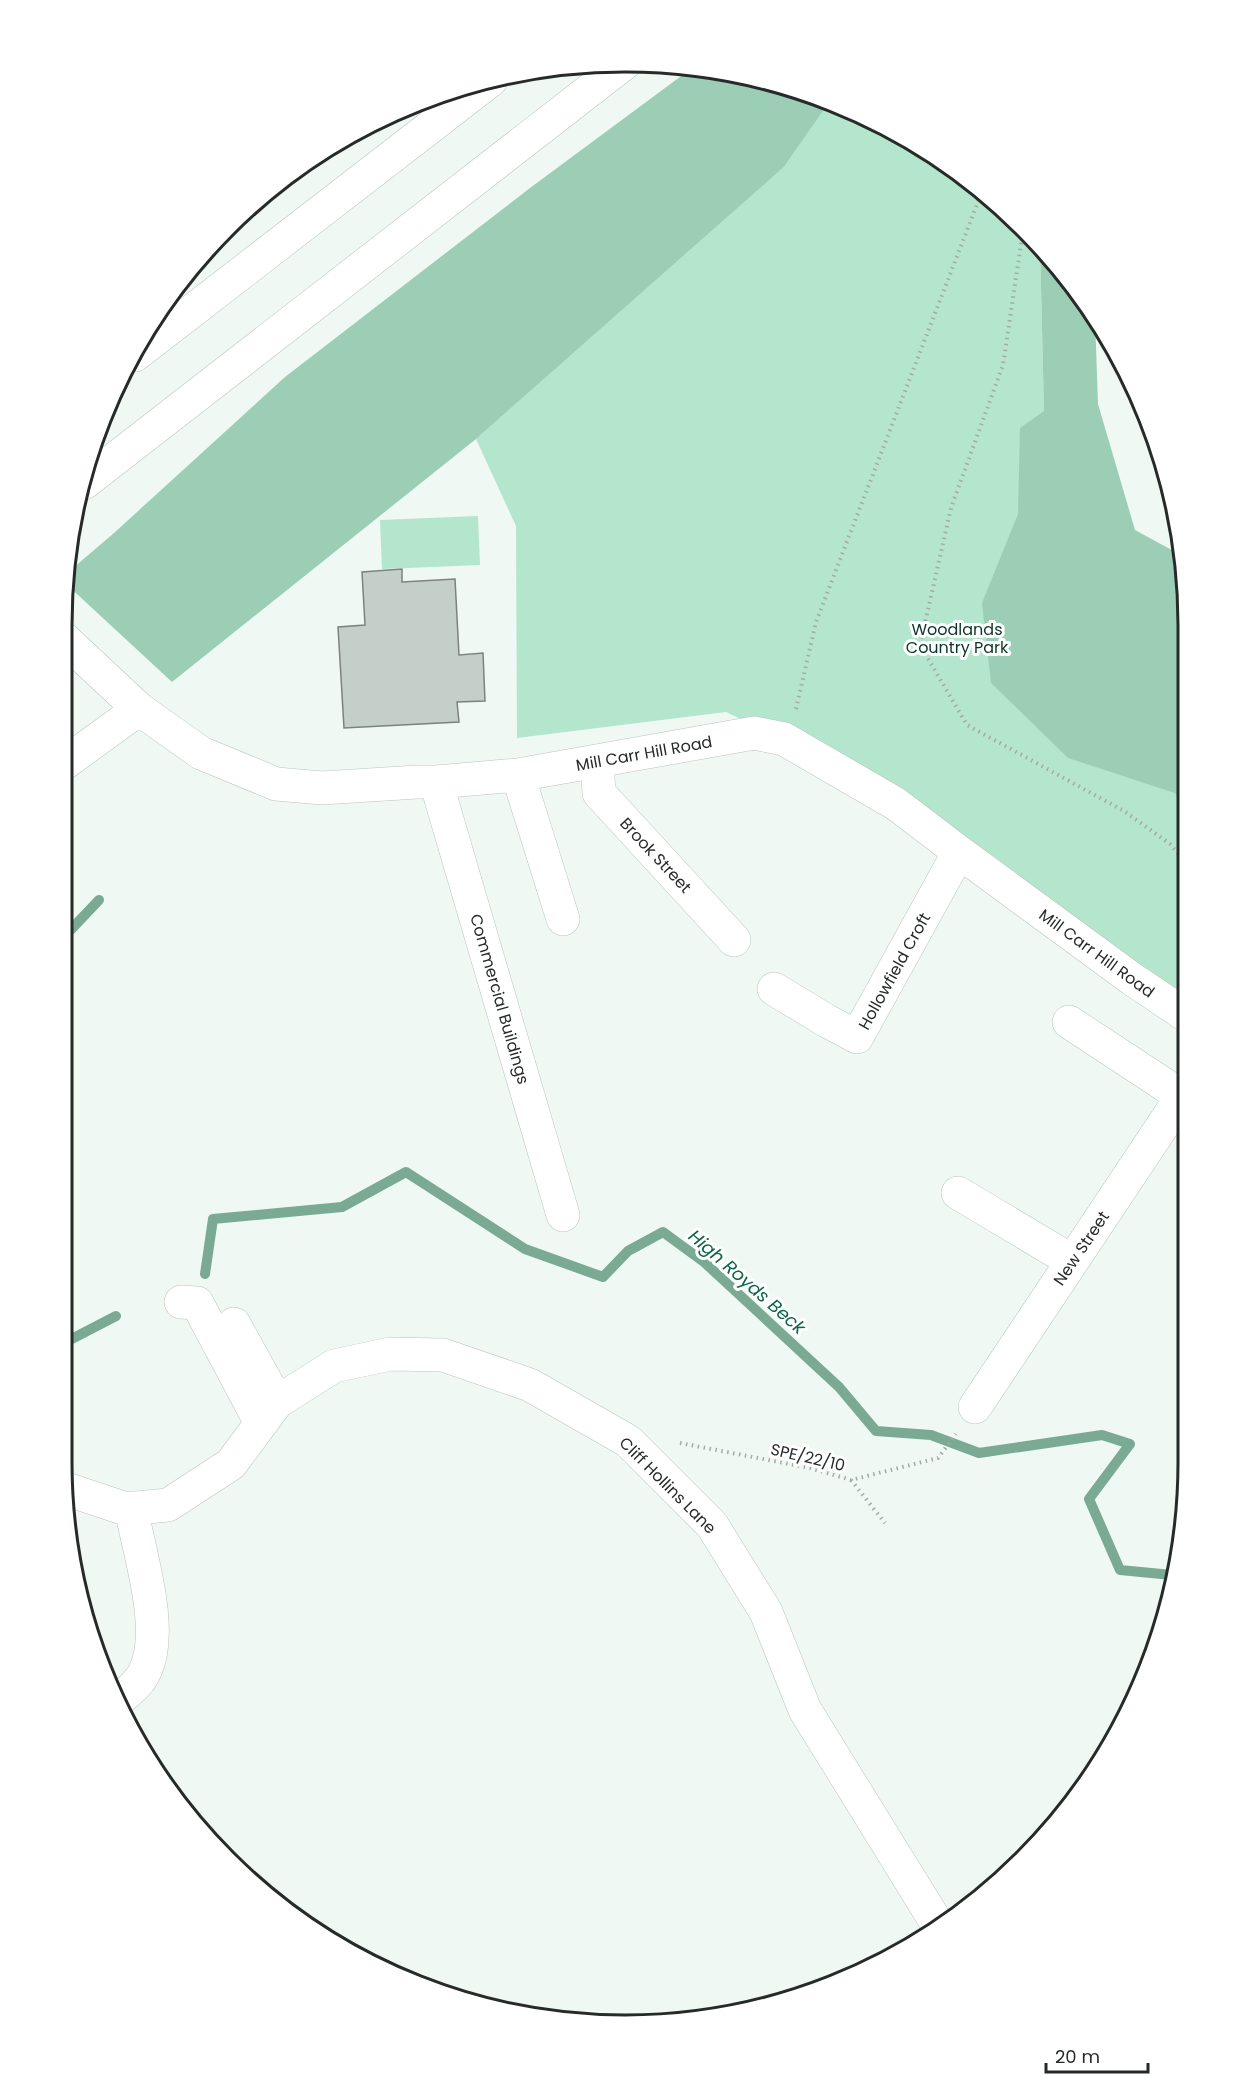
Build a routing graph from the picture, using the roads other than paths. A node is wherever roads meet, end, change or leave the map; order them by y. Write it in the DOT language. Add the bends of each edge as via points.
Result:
graph roads {
  1 [pos="613,72"];
  2 [pos="474,93"];
  3 [pos="148,345"];
  4 [pos="93,476"];
  5 [pos="72,646"];
  6 [pos="139,709"];
  7 [pos="72,758"];
  8 [pos="597,762"];
  9 [pos="518,775"];
  10 [pos="436,782"];
  11 [pos="959,852"];
  12 [pos="563,919"];
  13 [pos="734,940"];
  14 [pos="774,989"];
  15 [pos="1178,1010"];
  16 [pos="1069,1022"];
  17 [pos="1178,1089"];
  18 [pos="1178,1103"];
  19 [pos="958,1193"];
  20 [pos="563,1215"];
  21 [pos="1072,1262"];
  22 [pos="181,1302"];
  23 [pos="234,1324"];
  24 [pos="269,1413"];
  25 [pos="966,1419"];
  26 [pos="73,1492"];
  27 [pos="132,1508"];
  28 [pos="124,1696"];
  29 [pos="935,1920"];
  1 -- 4 [label="main road"];
  2 -- 3 [label="main road"];
  5 -- 6 [label="main road, Mill Carr Hill Road"];
  6 -- 7 [label="main road"];
  6 -- 10 [label="main road, Mill Carr Hill Road" via="201,753 276,784 322,788"];
  8 -- 9 [label="main road, Mill Carr Hill Road"];
  8 -- 11 [label="main road, Mill Carr Hill Road" via="754,733 784,739 896,804"];
  8 -- 13 [label="main road, Brook Street" via="598,793"];
  9 -- 10 [label="main road, Mill Carr Hill Road"];
  9 -- 12 [label="main road"];
  10 -- 20 [label="main road, Commercial Buildings"];
  11 -- 14 [label="main road, Hollowfield Croft" via="857,1037"];
  11 -- 15 [label="main road, Mill Carr Hill Road"];
  16 -- 17 [label="main road"];
  18 -- 21 [label="main road, New Street"];
  19 -- 21 [label="main road"];
  21 -- 25 [label="main road, New Street"];
  22 -- 24 [label="main road" via="197,1303"];
  23 -- 24 [label="main road"];
  24 -- 27 [label="main road, Cliff Hollins Lane" via="231,1464 168,1505"];
  24 -- 29 [label="main road, Cliff Hollins Lane" via="334,1366 390,1354 443,1355 530,1385 628,1441 712,1525 766,1612 805,1710"];
  26 -- 27 [label="main road, Cliff Hollins Lane"];
  27 -- 28 [label="main road" via="148,1586 152,1647 145,1672"];
}
